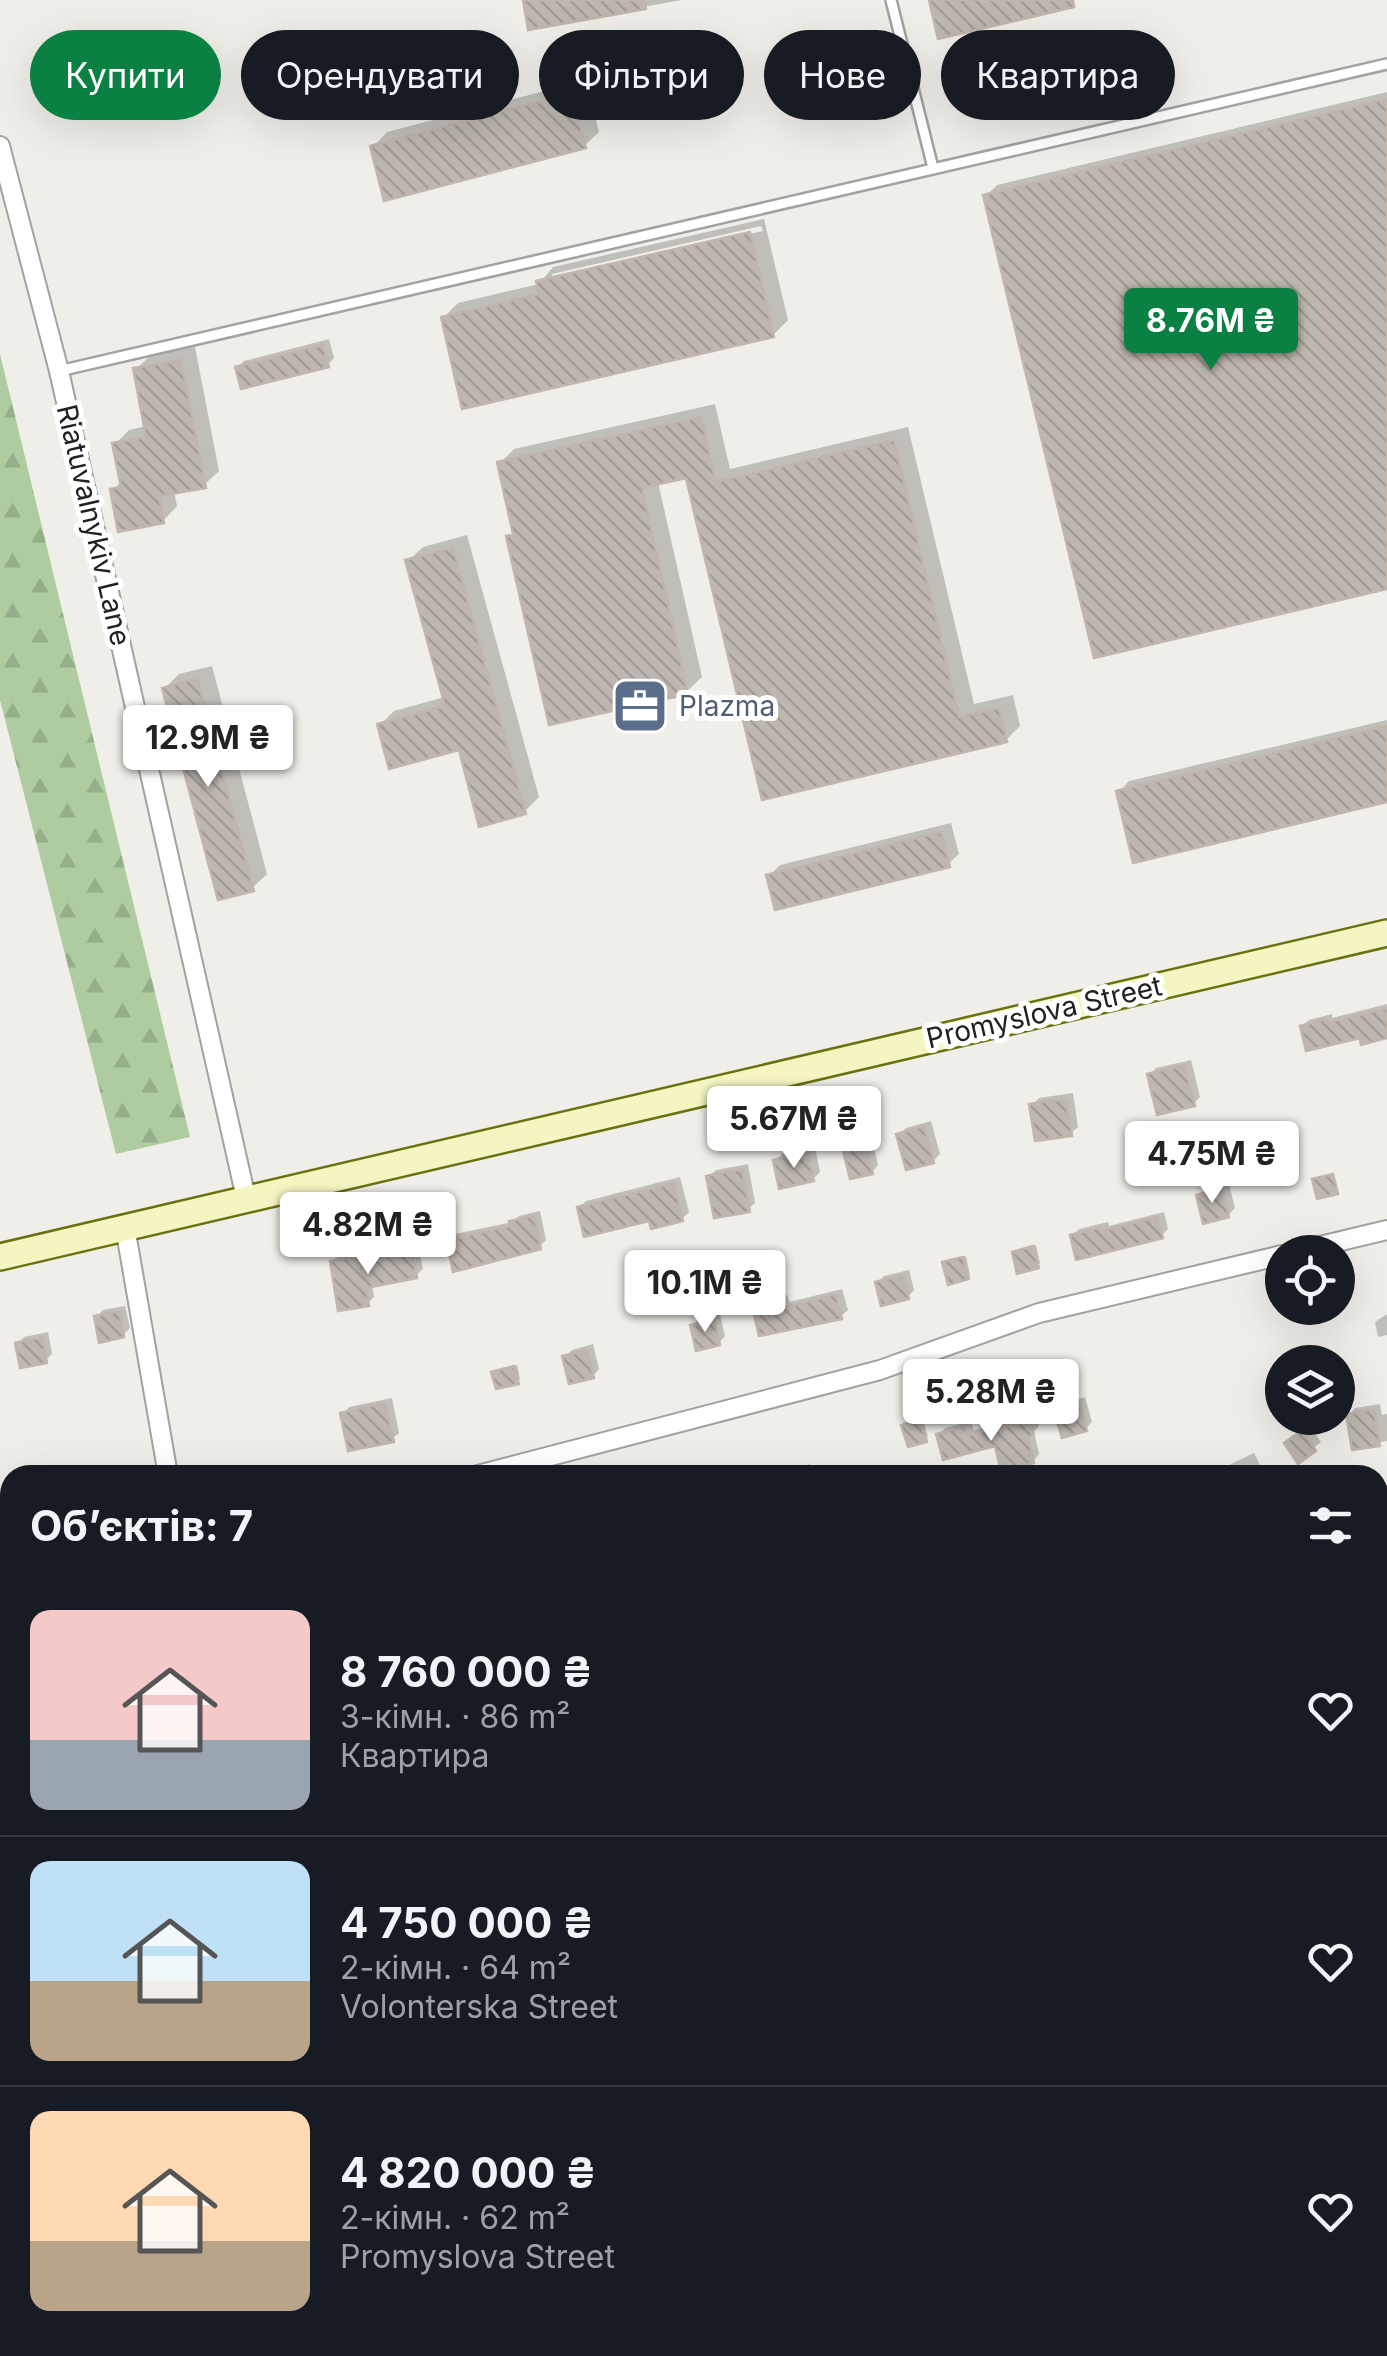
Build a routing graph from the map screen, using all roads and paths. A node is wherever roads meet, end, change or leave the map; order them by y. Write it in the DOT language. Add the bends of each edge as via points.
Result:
graph roads {
  1 [pos="891,0"];
  2 [pos="1387,64"];
  3 [pos="0,146"];
  4 [pos="932,168"];
  5 [pos="59,371"];
  6 [pos="1387,933"];
  7 [pos="246,1198"];
  8 [pos="125,1227"];
  9 [pos="1387,1230"];
  10 [pos="1355,1238"];
  11 [pos="0,1257"];
  12 [pos="1265,1260"];
  13 [pos="166,1465"];
  14 [pos="516,1465"];
  1 -- 4 [label="lane"];
  2 -- 4 [label="lane"];
  3 -- 5 [label="street, Riatuvalnykiv Lane"];
  4 -- 5 [label="lane"];
  5 -- 7 [label="street, Riatuvalnykiv Lane"];
  6 -- 7 [label="street, Promyslova Street"];
  7 -- 8 [label="street, Promyslova Street"];
  8 -- 11 [label="street, Promyslova Street"];
  8 -- 13 [label="street"];
  9 -- 10 [label="street"];
  12 -- 14 [label="street" via="1040,1313 880,1370"];
}
